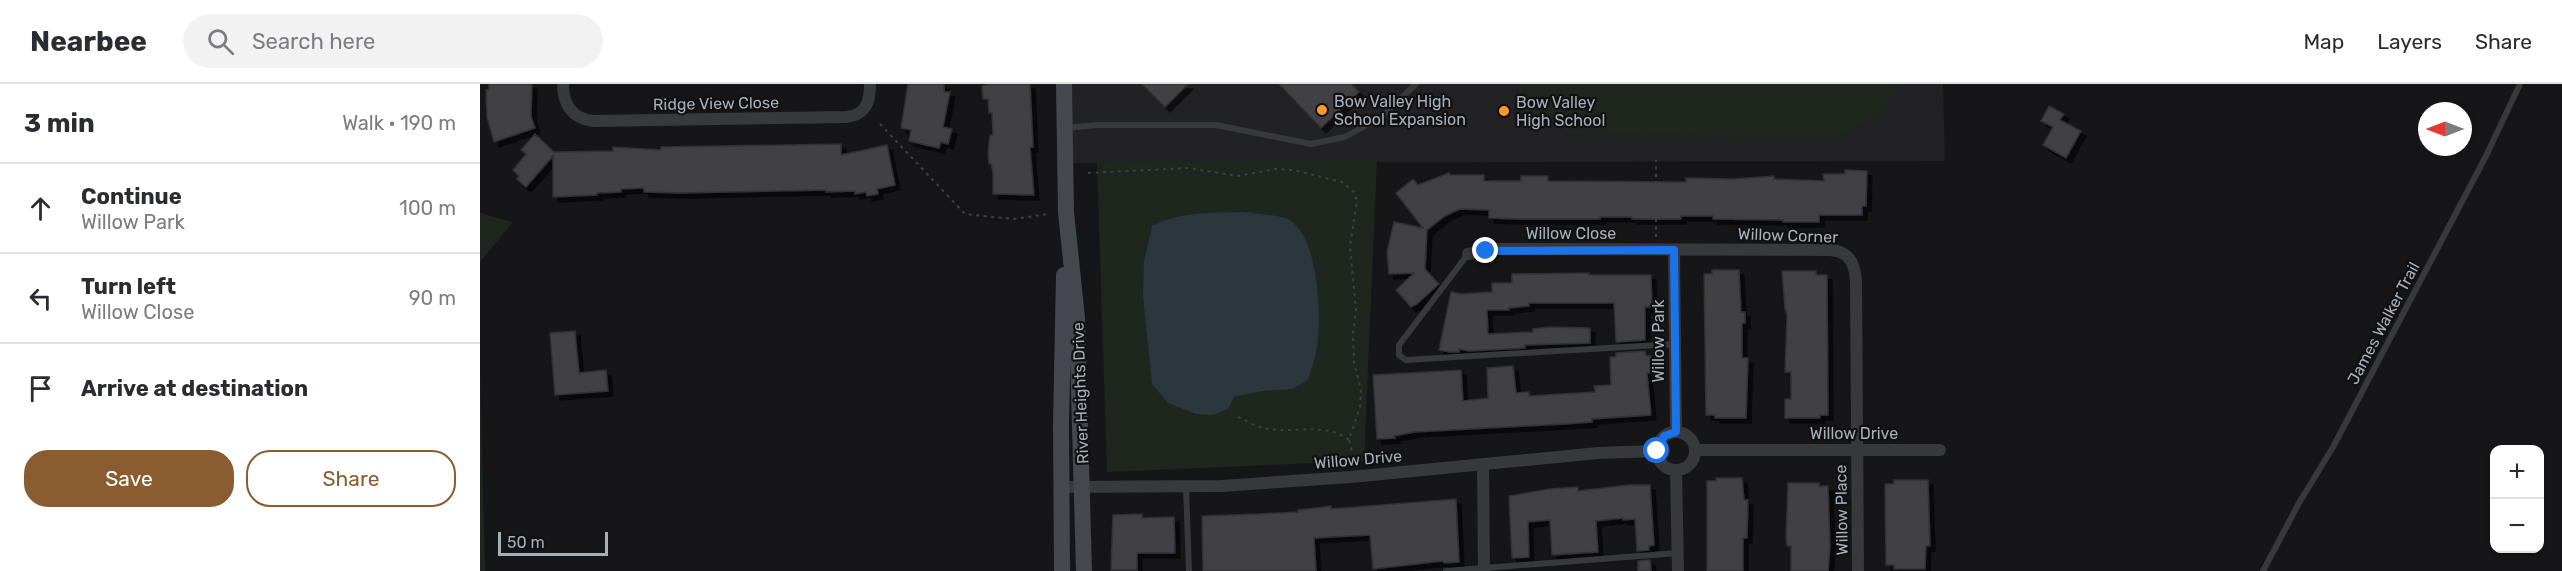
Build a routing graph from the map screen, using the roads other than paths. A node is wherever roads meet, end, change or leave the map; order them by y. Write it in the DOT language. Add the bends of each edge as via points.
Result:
graph roads {
  1 [pos="563,84"];
  2 [pos="870,84"];
  3 [pos="1416,84"];
  4 [pos="2520,84"];
  5 [pos="1068,87"];
  6 [pos="1065,128"];
  7 [pos="1067,215"];
  8 [pos="1674,250"];
  9 [pos="1468,254"];
  10 [pos="1675,344"];
  11 [pos="1676,432"];
  12 [pos="1695,450"];
  13 [pos="1857,450"];
  14 [pos="1940,450"];
  15 [pos="1657,451"];
  16 [pos="1483,464"];
  17 [pos="1676,470"];
  18 [pos="1083,486"];
  19 [pos="1186,486"];
  20 [pos="1062,487"];
  21 [pos="1678,553"];
  22 [pos="1484,570"];
  23 [pos="1062,571"];
  24 [pos="1084,571"];
  25 [pos="1189,571"];
  26 [pos="1446,571"];
  27 [pos="1678,571"];
  28 [pos="1858,571"];
  29 [pos="2263,571"];
  1 -- 2 [label="street, Ridge View Close" via="570,111 592,121 854,116 869,102"];
  3 -- 6 [label="lane" via="1381,117 1345,137 1311,144 1216,125"];
  4 -- 29 [label="lane, James Walker Trail" via="2333,447"];
  5 -- 6 [label="street, River Heights Drive"];
  6 -- 7 [label="street, River Heights Drive"];
  7 -- 18 [label="street, River Heights Drive" via="1077,318"];
  7 -- 20 [label="street, River Heights Drive"];
  8 -- 9 [label="street, Willow Close" via="1495,249"];
  8 -- 10 [label="street, Willow Park"];
  8 -- 13 [label="street, Willow Corner" via="1830,250 1849,256 1856,280"];
  9 -- 10 [label="lane" via="1399,345 1399,355 1406,360"];
  10 -- 11 [label="street, Willow Park"];
  11 -- 12 [label="street" via="1687,435"];
  11 -- 15 [label="street" via="1664,436"];
  12 -- 13 [label="street, Willow Drive"];
  12 -- 17 [label="street" via="1690,464"];
  13 -- 14 [label="street, Willow Drive"];
  13 -- 28 [label="street, Willow Place"];
  15 -- 16 [label="street, Willow Drive"];
  15 -- 17 [label="street" via="1662,463"];
  16 -- 19 [label="street, Willow Drive" via="1340,478"];
  16 -- 22 [label="street"];
  17 -- 21 [label="street"];
  18 -- 19 [label="street, Willow Drive"];
  18 -- 20 [label="street, Willow Drive"];
  18 -- 24 [label="street, River Heights Drive"];
  19 -- 25 [label="lane"];
  20 -- 23 [label="street, River Heights Drive"];
  21 -- 22 [label="lane"];
  21 -- 27 [label="street"];
  22 -- 26 [label="lane"];
}
